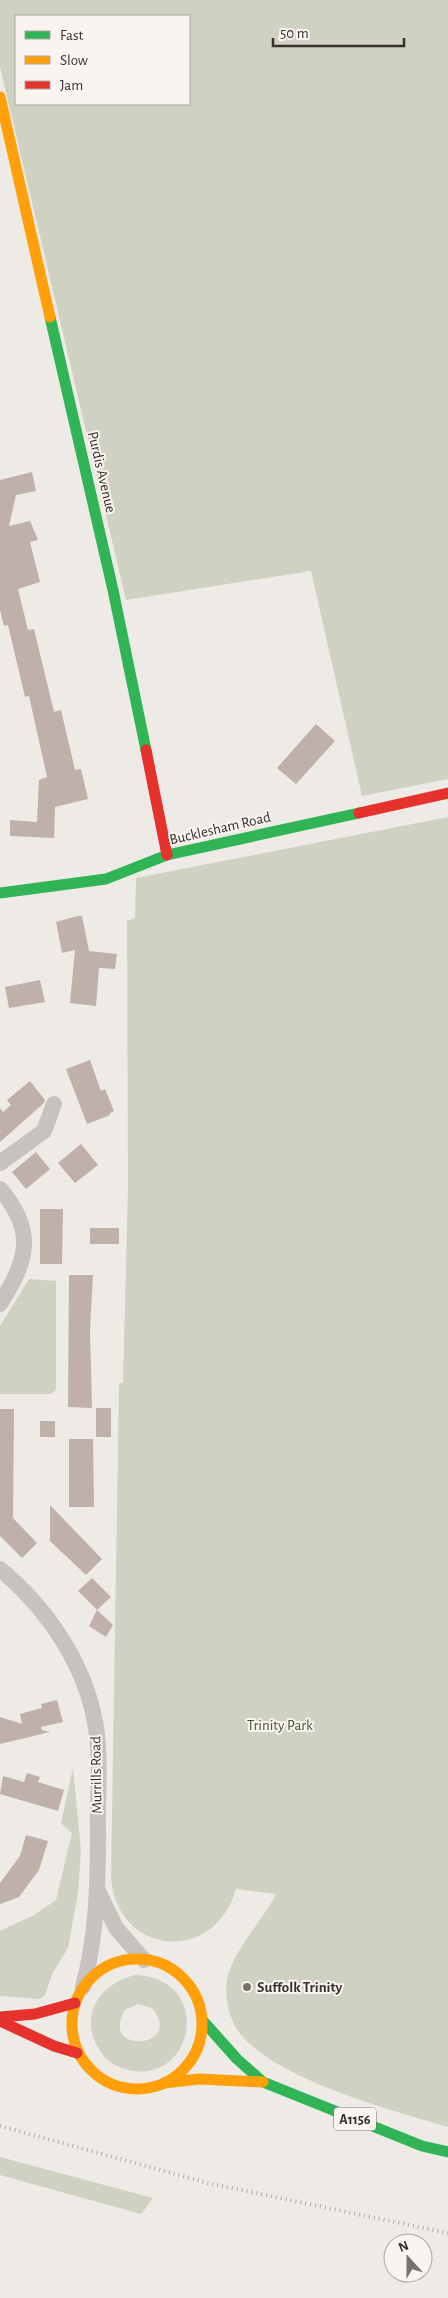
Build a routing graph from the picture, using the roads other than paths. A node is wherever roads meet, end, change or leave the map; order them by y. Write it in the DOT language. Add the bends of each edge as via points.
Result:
graph roads {
  1 [pos="0,97"];
  2 [pos="448,792"];
  3 [pos="167,855"];
  4 [pos="0,893"];
  5 [pos="54,1104"];
  6 [pos="0,1163"];
  7 [pos="0,1189"];
  8 [pos="0,1304"];
  9 [pos="0,1570"];
  10 [pos="98,1891"];
  11 [pos="144,1960"];
  12 [pos="83,1987"];
  13 [pos="74,2003"];
  14 [pos="0,2017"];
  15 [pos="0,2022"];
  16 [pos="204,2022"];
  17 [pos="77,2053"];
  18 [pos="263,2082"];
  19 [pos="164,2083"];
  20 [pos="448,2152"];
  1 -- 3 [label="street, Purdis Avenue" via="113,590"];
  2 -- 3 [label="street, Bucklesham Road"];
  3 -- 4 [label="street, Bucklesham Road" via="106,879"];
  5 -- 6 [label="street" via="44,1131"];
  7 -- 8 [label="street" via="14,1205 22,1224 24,1246 21,1266"];
  9 -- 10 [label="street, Murrills Road" via="41,1608 78,1668 89,1699 97,1735"];
  10 -- 11 [label="street, Murrills Road" via="116,1928"];
  10 -- 12 [label="street, Murrills Road" via="92,1954"];
  11 -- 12 [label="street" via="104,1967 92,1974"];
  11 -- 16 [label="street" via="170,1967 182,1976 195,1993"];
  12 -- 13 [label="street"];
  13 -- 14 [label="street" via="35,2014"];
  13 -- 17 [label="street" via="71,2018"];
  15 -- 17 [label="street"];
  16 -- 18 [label="street, A1156"];
  16 -- 19 [label="street" via="201,2040 194,2053 181,2070"];
  17 -- 19 [label="street" via="89,2069 106,2082 123,2088 145,2088"];
  18 -- 19 [label="street, A1156" via="198,2079"];
  18 -- 20 [label="street, A1156" via="422,2146"];
}
